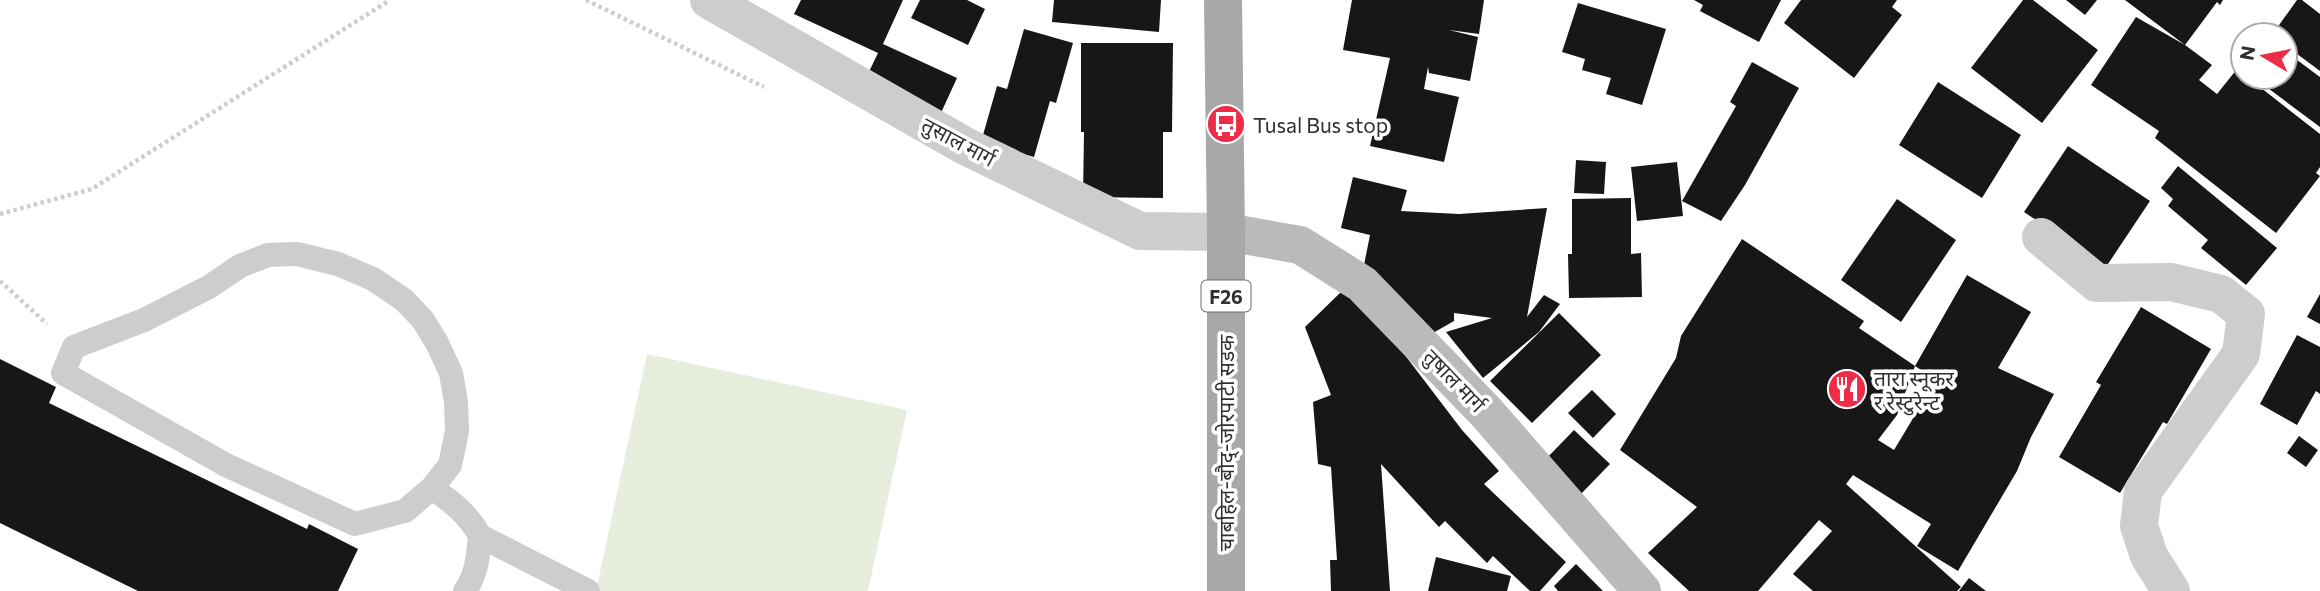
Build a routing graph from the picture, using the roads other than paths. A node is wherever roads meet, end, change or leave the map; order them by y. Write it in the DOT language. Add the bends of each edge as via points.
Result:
graph roads {
  1 [pos="709,0"];
  2 [pos="1223,0"];
  3 [pos="1226,232"];
  4 [pos="2040,237"];
  5 [pos="432,488"];
  6 [pos="480,536"];
  7 [pos="465,591"];
  8 [pos="588,591"];
  9 [pos="1226,591"];
  10 [pos="1642,591"];
  11 [pos="2171,591"];
  1 -- 3 [label="street, तुसाल मार्ग" via="965,146 1140,231"];
  2 -- 3 [label="main road, चाबहिल-बौद्-जोरपाटी सडक / F26"];
  3 -- 9 [label="main road, चाबहिल-बौद्-जोरपाटी सडक / F26"];
  3 -- 10 [label="street, तुषाल मार्ग" via="1300,245 1362,284 1486,412"];
  4 -- 11 [label="street" via="2097,283 2171,282 2221,293 2246,314 2241,354 2143,491 2139,526 2149,556"];
  5 -- 5 [label="lane" via="450,465 457,431 451,373 438,343 404,300 373,279 338,264 297,254 268,255 240,266 144,320 74,347 63,373 226,465 355,524 404,511"];
  5 -- 6 [label="lane" via="462,510"];
  6 -- 7 [label="lane" via="478,560"];
  6 -- 8 [label="lane"];
}
